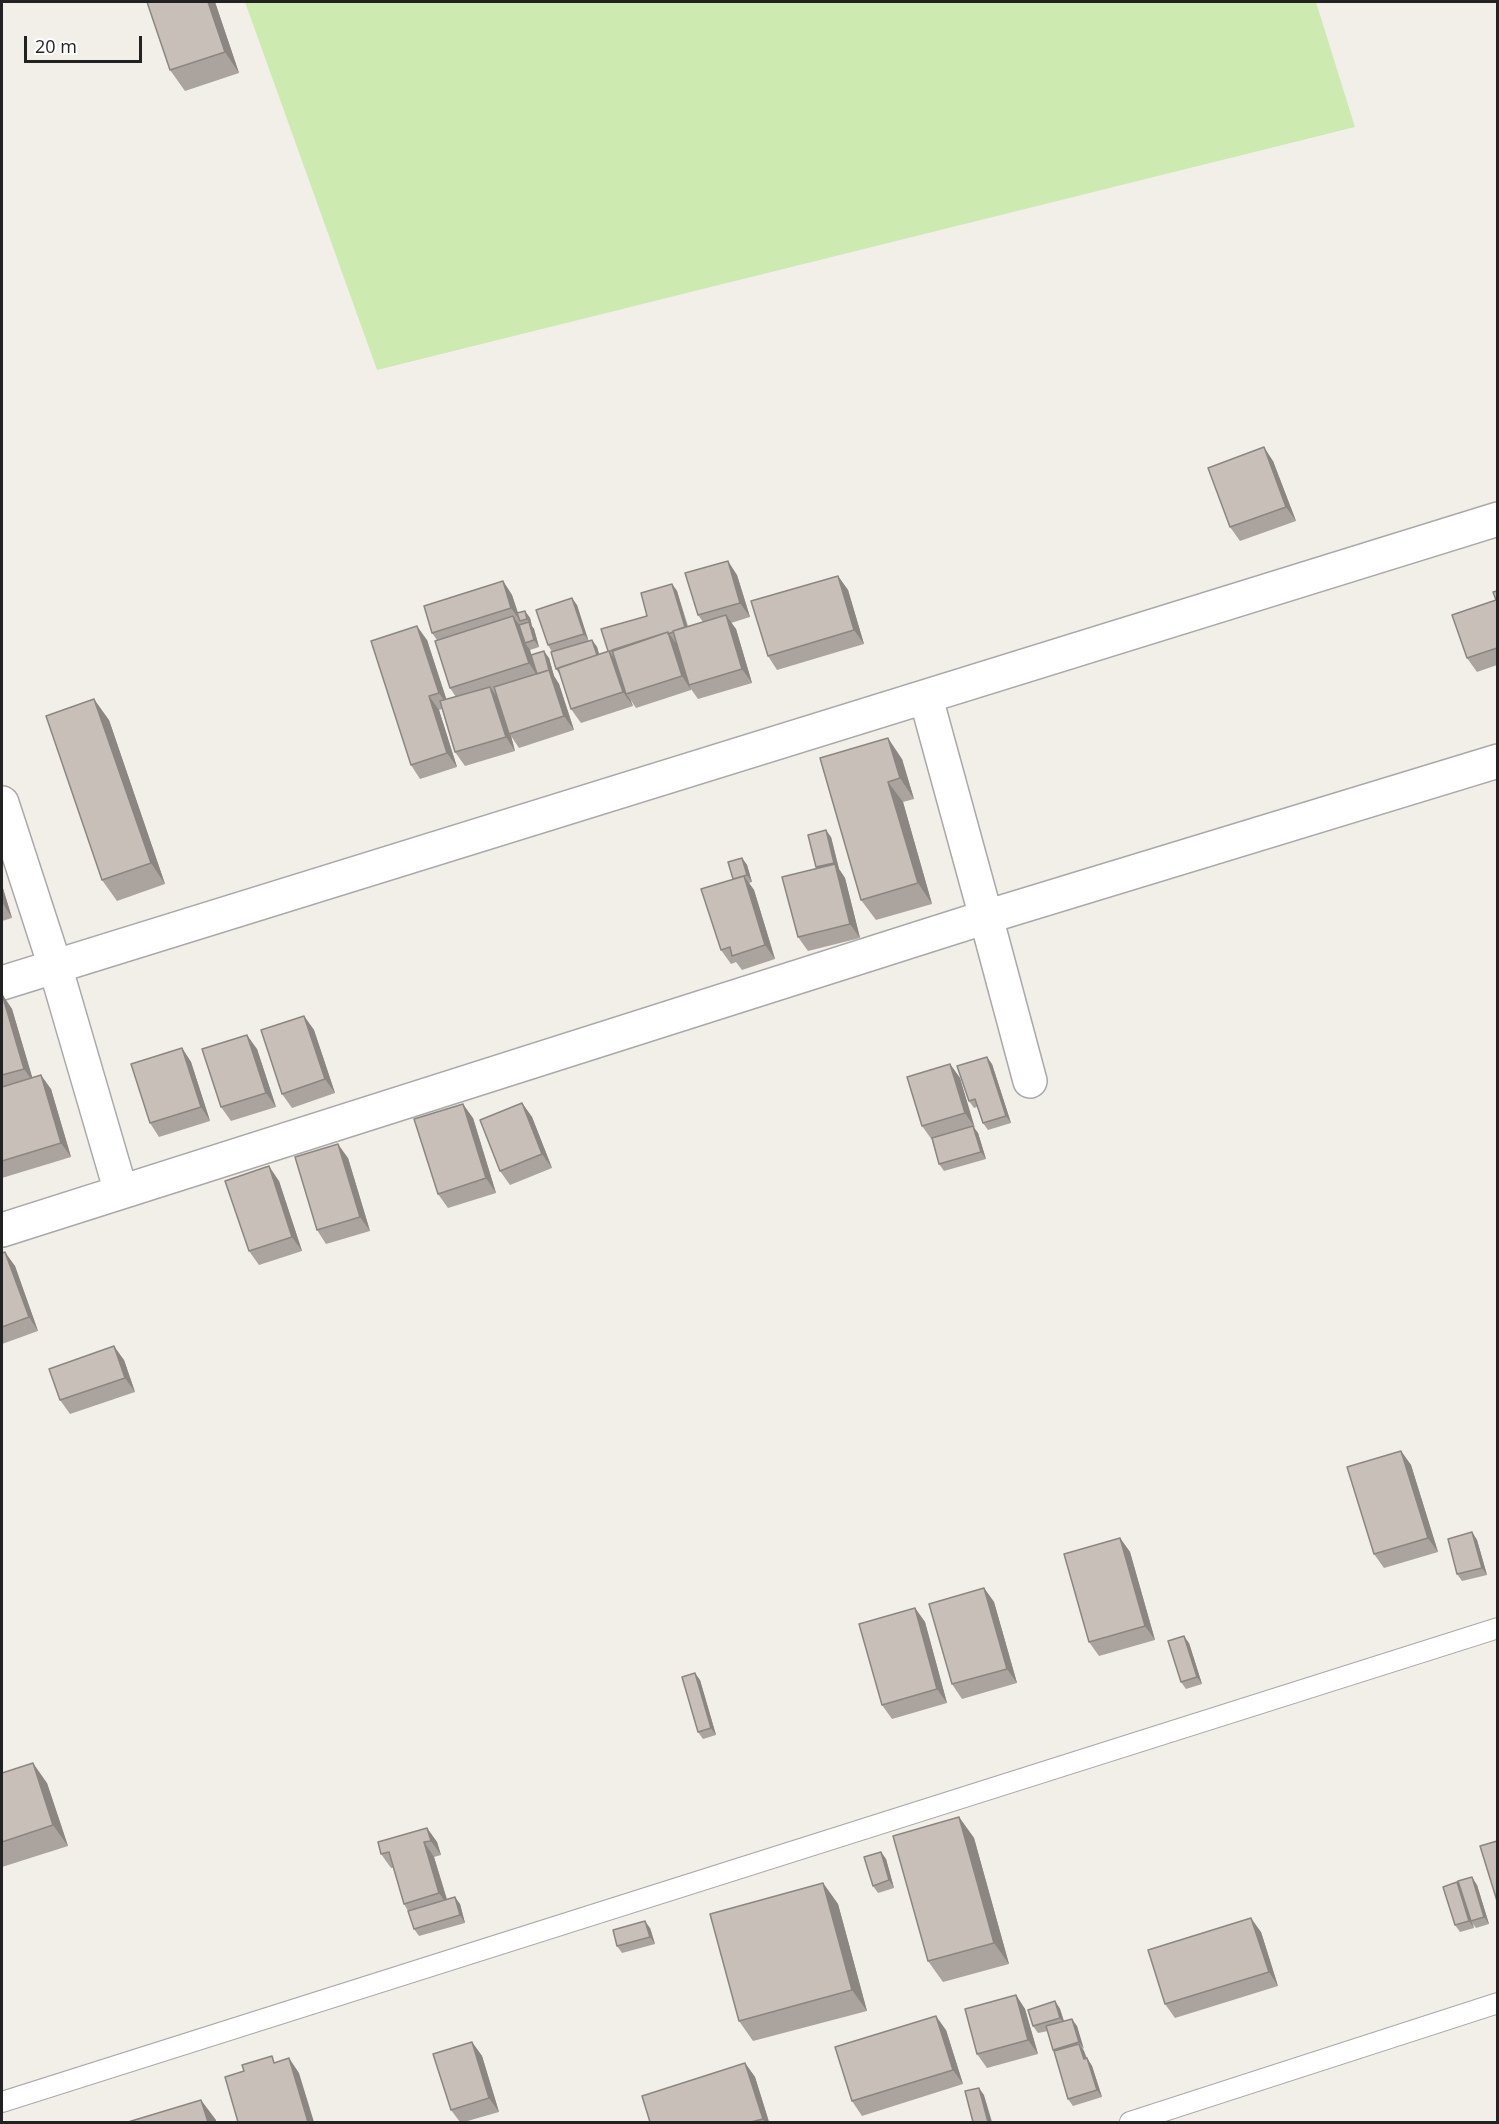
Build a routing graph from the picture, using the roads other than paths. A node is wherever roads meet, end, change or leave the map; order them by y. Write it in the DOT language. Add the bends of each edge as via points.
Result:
graph roads {
  1 [pos="1497,519"];
  2 [pos="926,698"];
  3 [pos="1497,761"];
  4 [pos="2,803"];
  5 [pos="986,917"];
  6 [pos="56,966"];
  7 [pos="2,983"];
  8 [pos="1030,1081"];
  9 [pos="121,1192"];
  10 [pos="2,1230"];
  11 [pos="1497,1628"];
  12 [pos="1497,2003"];
  13 [pos="2,2102"];
  14 [pos="1130,2122"];
  1 -- 2 [label="street"];
  2 -- 5 [label="street"];
  2 -- 6 [label="street"];
  3 -- 5 [label="street"];
  4 -- 6 [label="street"];
  5 -- 8 [label="street"];
  5 -- 9 [label="street"];
  6 -- 7 [label="street"];
  6 -- 9 [label="street"];
  9 -- 10 [label="street"];
  11 -- 13 [label="lane"];
  12 -- 14 [label="lane"];
}
